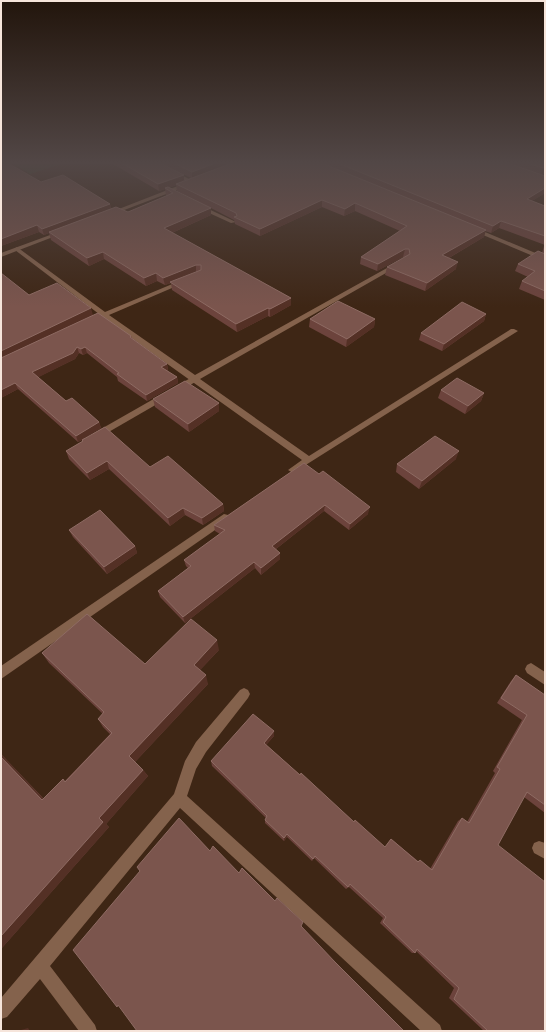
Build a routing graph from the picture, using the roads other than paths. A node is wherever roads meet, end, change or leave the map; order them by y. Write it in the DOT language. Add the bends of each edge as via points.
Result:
graph roads {
  1 [pos="119,210"];
  2 [pos="207,210"];
  3 [pos="104,216"];
  4 [pos="232,222"];
  5 [pos="464,225"];
  6 [pos="68,230"];
  7 [pos="17,249"];
  8 [pos="1,255"];
  9 [pos="545,258"];
  10 [pos="406,259"];
  11 [pos="191,278"];
  12 [pos="103,314"];
  13 [pos="92,320"];
  14 [pos="514,331"];
  15 [pos="194,379"];
  16 [pos="90,440"];
  17 [pos="308,460"];
  18 [pos="282,478"];
  19 [pos="236,510"];
  20 [pos="531,669"];
  21 [pos="1,673"];
  22 [pos="545,679"];
  23 [pos="244,694"];
  24 [pos="179,798"];
  25 [pos="40,966"];
  26 [pos="1,1010"];
  27 [pos="89,1031"];
  28 [pos="434,1031"];
  1 -- 3 [label="street"];
  2 -- 4 [label="street"];
  5 -- 9 [label="street"];
  6 -- 7 [label="street"];
  7 -- 8 [label="street"];
  7 -- 12 [label="street"];
  10 -- 15 [label="street"];
  11 -- 12 [label="street"];
  12 -- 13 [label="street"];
  12 -- 15 [label="street"];
  14 -- 17 [label="street"];
  15 -- 16 [label="street"];
  15 -- 17 [label="street"];
  17 -- 18 [label="street"];
  19 -- 21 [label="street"];
  20 -- 22 [label="street"];
  23 -- 24 [label="street" via="200,747 190,766"];
  24 -- 25 [label="street"];
  24 -- 28 [label="street"];
  25 -- 26 [label="street"];
  25 -- 27 [label="street"];
}
